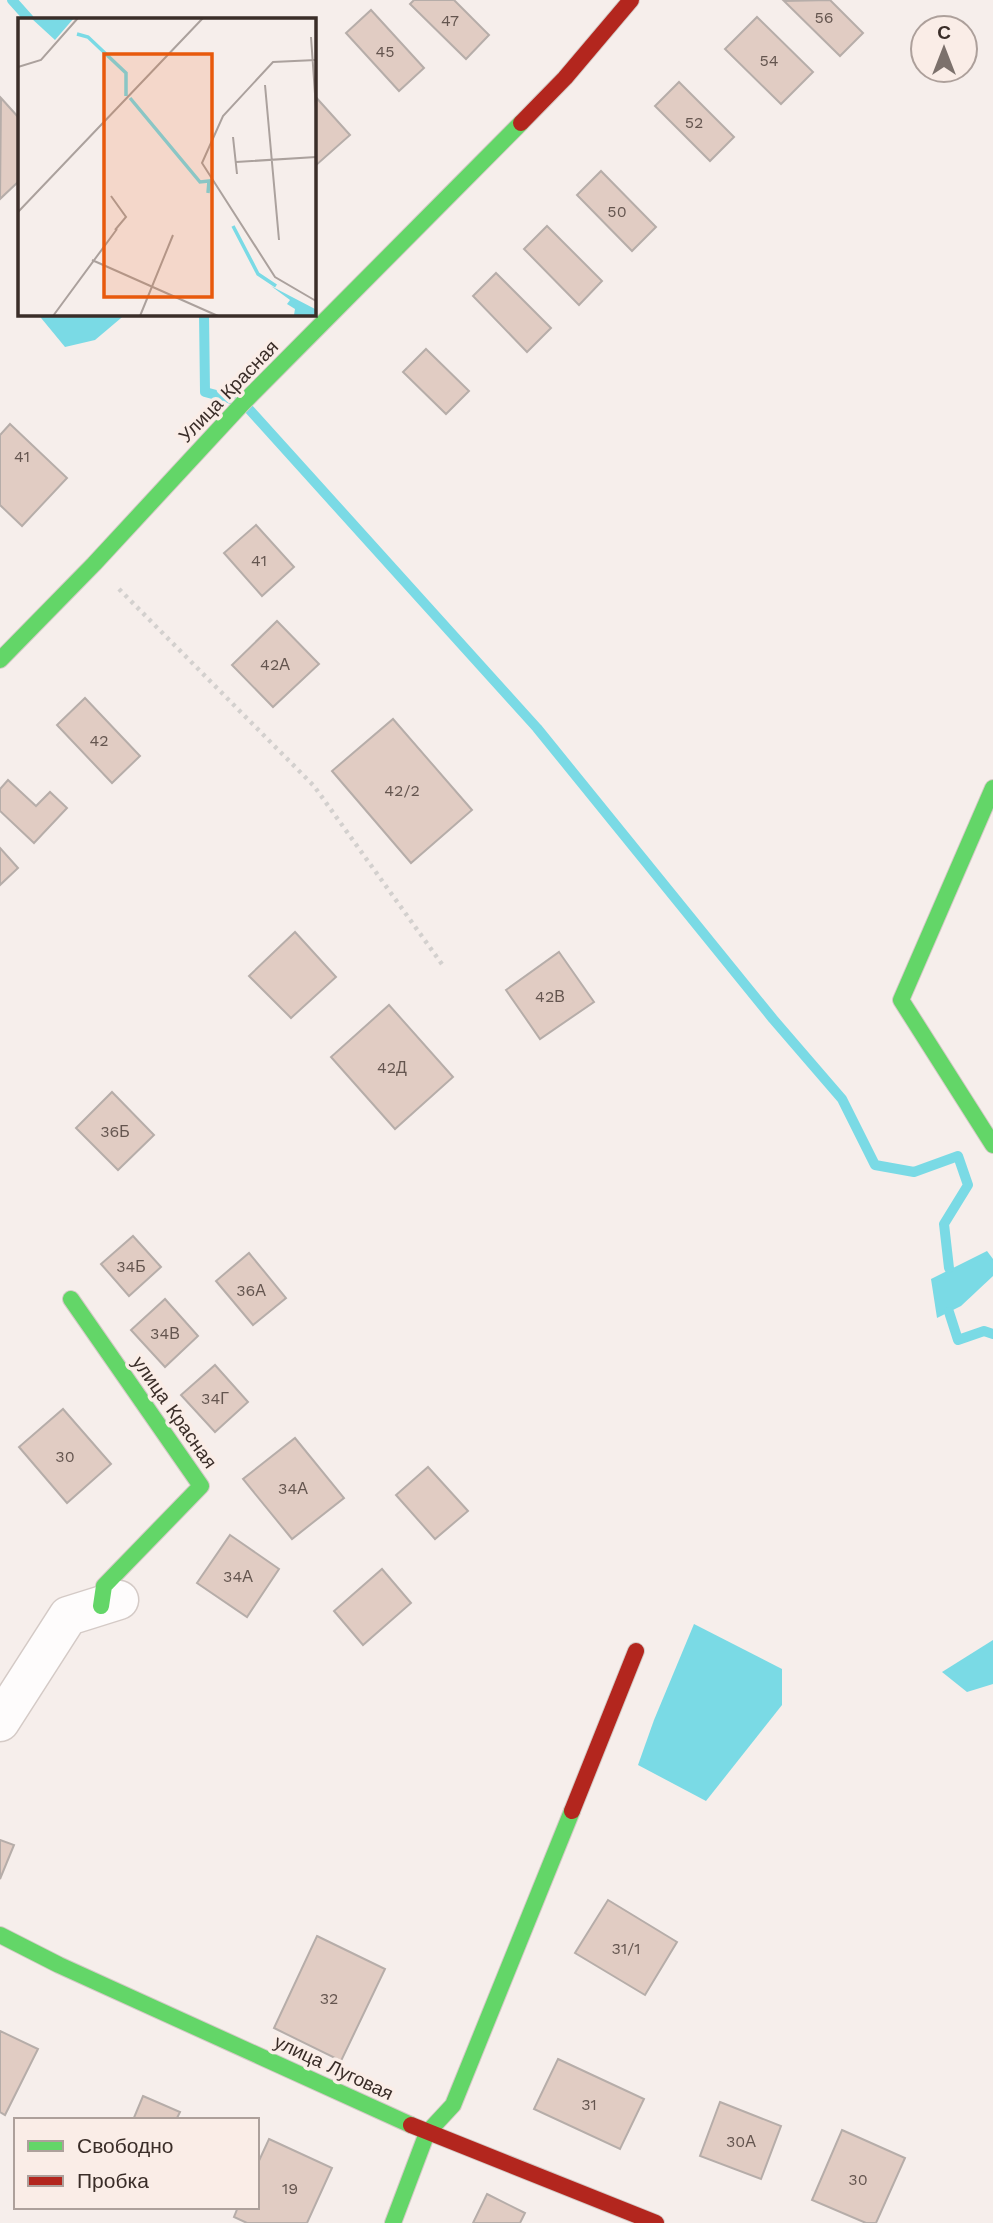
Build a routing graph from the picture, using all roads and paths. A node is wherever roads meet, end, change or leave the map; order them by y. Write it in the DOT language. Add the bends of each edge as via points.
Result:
graph roads {
  1 [pos="632,0"];
  2 [pos="94,564"];
  3 [pos="0,660"];
  4 [pos="993,788"];
  5 [pos="444,967"];
  6 [pos="993,1145"];
  7 [pos="71,1299"];
  8 [pos="110,1603"];
  9 [pos="636,1651"];
  10 [pos="0,1722"];
  11 [pos="0,1935"];
  12 [pos="428,2133"];
  13 [pos="393,2223"];
  14 [pos="656,2223"];
  1 -- 2 [label="street, Улица Красная" via="565,78 243,403"];
  2 -- 3 [label="street, Улица Красная"];
  2 -- 5 [label="path" via="314,786"];
  4 -- 6 [label="street" via="901,1000"];
  7 -- 8 [label="street, улица Красная" via="201,1486 104,1586"];
  8 -- 10 [label="street" via="68,1616"];
  9 -- 12 [label="street" via="453,2105"];
  11 -- 12 [label="street, улица Луговая"];
  12 -- 13 [label="street"];
  12 -- 14 [label="street, улица Луговая"];
}
